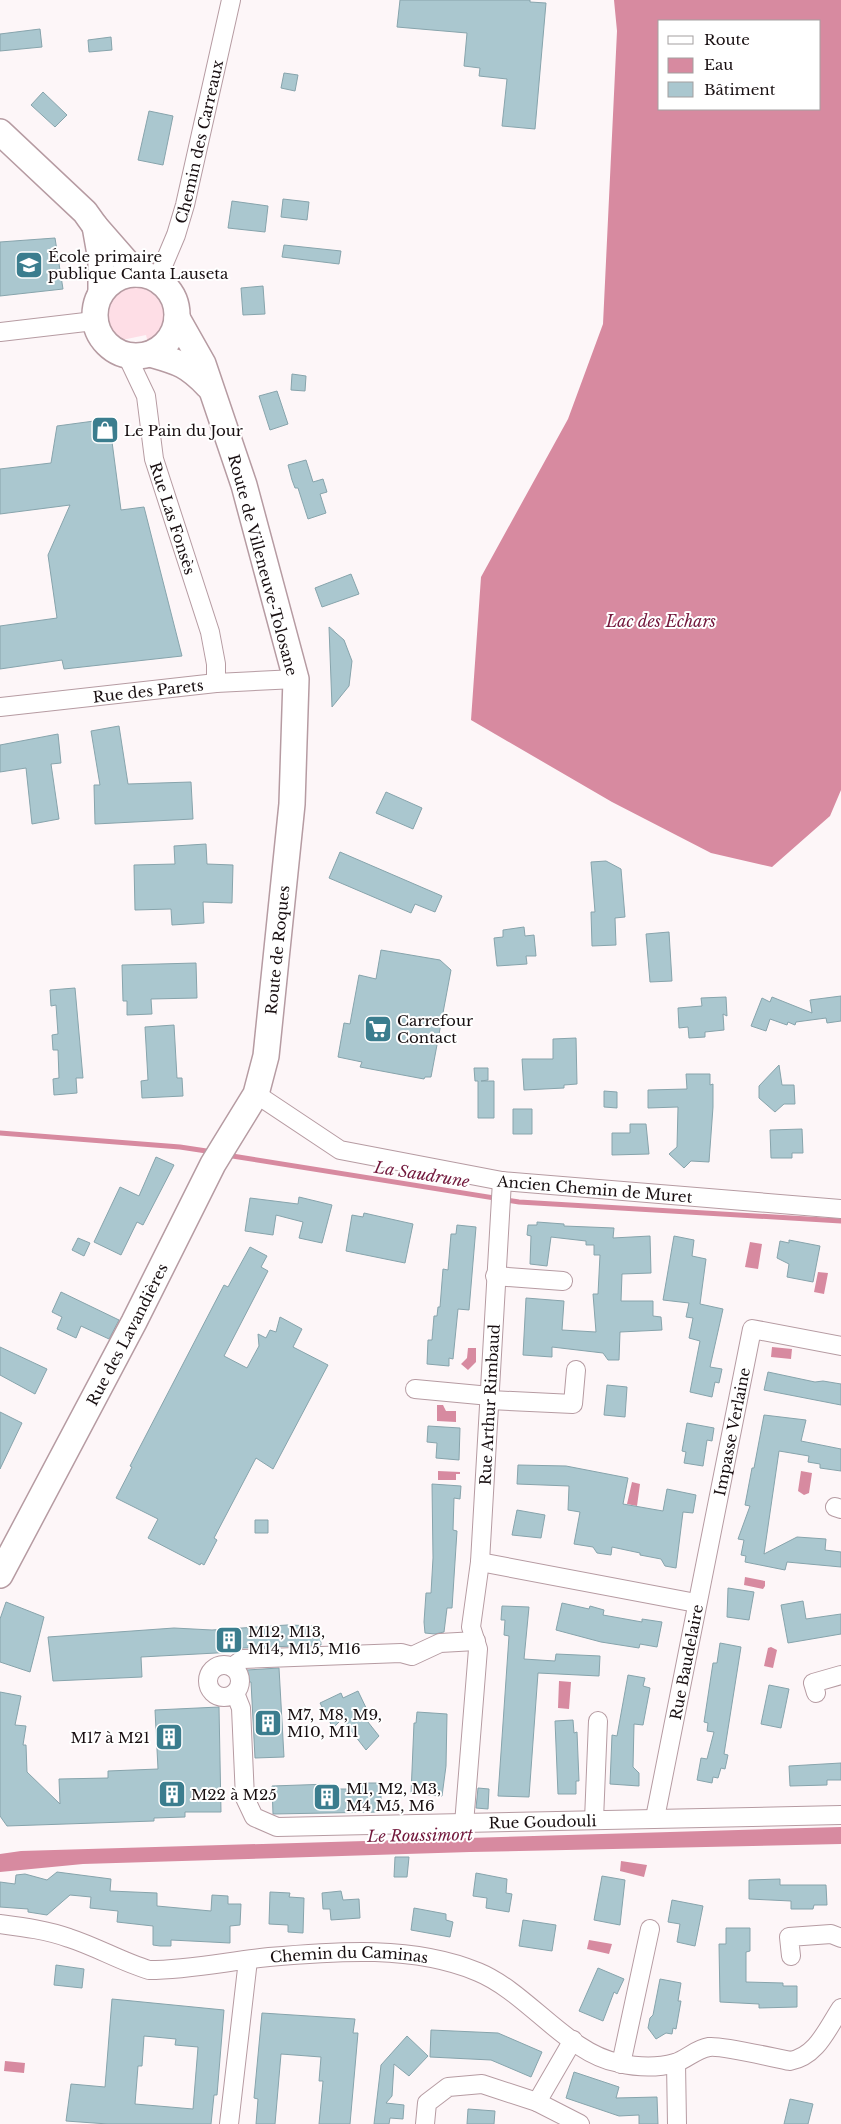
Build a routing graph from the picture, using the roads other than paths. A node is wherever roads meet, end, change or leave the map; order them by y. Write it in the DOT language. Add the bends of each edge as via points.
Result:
graph roads {
  1 [pos="230,0"];
  2 [pos="0,132"];
  3 [pos="95,226"];
  4 [pos="147,277"];
  5 [pos="101,292"];
  6 [pos="177,318"];
  7 [pos="94,321"];
  8 [pos="0,332"];
  9 [pos="139,355"];
  10 [pos="211,390"];
  11 [pos="296,679"];
  12 [pos="216,683"];
  13 [pos="0,707"];
  14 [pos="292,804"];
  15 [pos="256,1094"];
  16 [pos="502,1181"];
  17 [pos="841,1209"];
  18 [pos="495,1276"];
  19 [pos="562,1281"];
  20 [pos="841,1346"];
  21 [pos="576,1370"];
  22 [pos="415,1389"];
  23 [pos="490,1398"];
  24 [pos="480,1562"];
  25 [pos="0,1575"];
  26 [pos="696,1603"];
  27 [pos="473,1634"];
  28 [pos="232,1667"];
  29 [pos="841,1675"];
  30 [pos="235,1693"];
  31 [pos="816,1693"];
  32 [pos="598,1721"];
  33 [pos="841,1815"];
  34 [pos="655,1818"];
  35 [pos="594,1820"];
  36 [pos="464,1824"];
  37 [pos="0,1924"];
  38 [pos="650,1929"];
  39 [pos="841,1938"];
  40 [pos="791,1956"];
  41 [pos="248,1960"];
  42 [pos="841,2008"];
  43 [pos="573,2040"];
  44 [pos="676,2063"];
  45 [pos="621,2064"];
  46 [pos="537,2102"];
  47 [pos="229,2124"];
  48 [pos="425,2124"];
  49 [pos="580,2124"];
  50 [pos="677,2124"];
  1 -- 4 [label="street, Chemin des Carreaux" via="176,235"];
  2 -- 3 [label="street" via="59,186"];
  3 -- 4 [label="street"];
  3 -- 5 [label="street" via="101,260"];
  4 -- 5 [label="street" via="117,278"];
  4 -- 6 [label="street" via="172,296"];
  5 -- 7 [label="street"];
  6 -- 9 [label="street" via="171,336 159,350"];
  6 -- 10 [label="street, Route de Villeneuve-Tolosane" via="203,364"];
  7 -- 8 [label="street"];
  7 -- 9 [label="street" via="109,347"];
  9 -- 10 [label="street, Route de Villeneuve-Tolosane" via="180,362"];
  9 -- 12 [label="street, Rue Las Fonsès" via="154,458 210,632"];
  10 -- 11 [label="street, Route de Villeneuve-Tolosane" via="244,485"];
  11 -- 12 [label="street, Rue des Parets"];
  11 -- 14 [label="street, Route de Villeneuve-Tolosane"];
  12 -- 13 [label="street, Rue des Parets"];
  14 -- 15 [label="street, Route de Roques" via="266,1056"];
  15 -- 16 [label="street, Ancien Chemin de Muret" via="340,1150"];
  15 -- 25 [label="street, Rue des Lavandières" via="210,1170"];
  16 -- 17 [label="street, Ancien Chemin de Muret"];
  16 -- 18 [label="street, Rue Arthur Rimbaud"];
  18 -- 19 [label="street"];
  18 -- 23 [label="street, Rue Arthur Rimbaud"];
  20 -- 26 [label="street, Impasse Verlaine" via="752,1328"];
  21 -- 23 [label="street" via="572,1404"];
  22 -- 23 [label="street"];
  23 -- 24 [label="street, Rue Arthur Rimbaud"];
  24 -- 26 [label="street, Rue Baudelaire"];
  24 -- 27 [label="street, Rue Arthur Rimbaud"];
  26 -- 34 [label="street, Rue Baudelaire"];
  27 -- 28 [label="street" via="440,1643 412,1656 401,1653 296,1655 243,1659"];
  27 -- 36 [label="street, Rue Arthur Rimbaud" via="478,1649"];
  28 -- 30 [label="street, Rue Goudouli" via="240,1679"];
  28 -- 30 [label="street" via="222,1665 212,1670 208,1680 215,1694 230,1696"];
  29 -- 31 [label="street" via="813,1683"];
  30 -- 36 [label="street, Rue Goudouli" via="241,1708 245,1798 254,1817 277,1827"];
  32 -- 35 [label="street"];
  33 -- 34 [label="street, Rue Goudouli"];
  34 -- 35 [label="street, Rue Goudouli"];
  35 -- 36 [label="street, Rue Goudouli"];
  37 -- 41 [label="street, Chemin du Caminas" via="70,1938 149,1970"];
  38 -- 45 [label="street"];
  39 -- 40 [label="street" via="832,1934 789,1937"];
  41 -- 43 [label="street, Chemin du Caminas" via="366,1952 441,1959 505,1985"];
  41 -- 47 [label="street"];
  42 -- 44 [label="street" via="815,2048 802,2058 790,2061 710,2046"];
  43 -- 45 [label="street, Chemin du Caminas" via="587,2051"];
  43 -- 46 [label="street"];
  44 -- 45 [label="street, Chemin du Caminas"];
  44 -- 50 [label="street"];
  46 -- 48 [label="street" via="482,2084 448,2087 427,2103"];
  46 -- 49 [label="street"];
}
